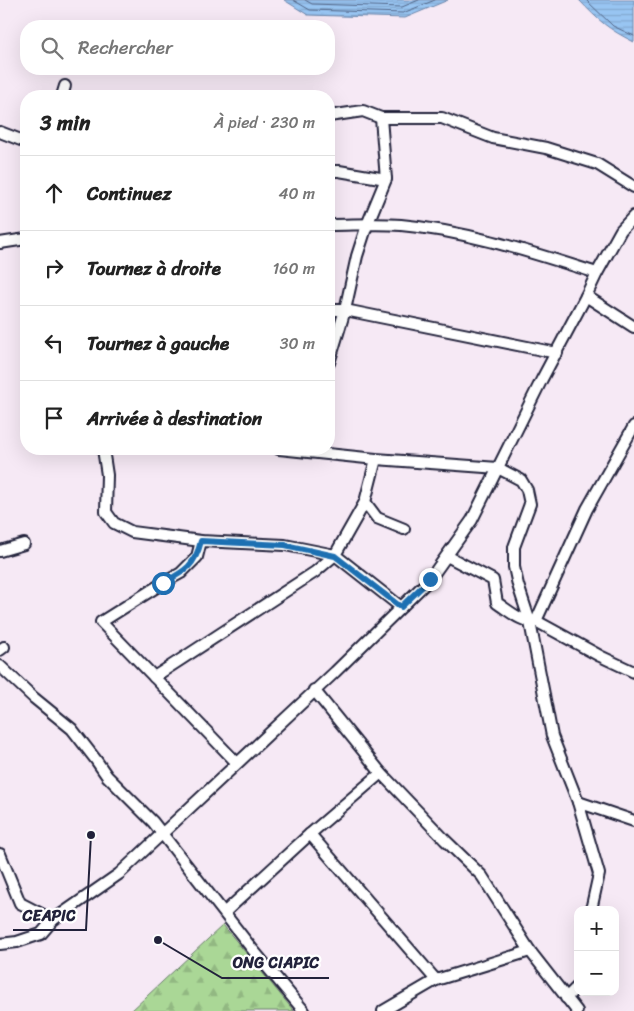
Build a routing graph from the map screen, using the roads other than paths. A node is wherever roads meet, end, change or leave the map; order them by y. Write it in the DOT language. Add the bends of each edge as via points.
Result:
graph roads {
  1 [pos="335,115"];
  2 [pos="382,118"];
  3 [pos="0,132"];
  4 [pos="20,140"];
  5 [pos="335,171"];
  6 [pos="386,179"];
  7 [pos="634,187"];
  8 [pos="634,216"];
  9 [pos="335,225"];
  10 [pos="367,225"];
  11 [pos="20,240"];
  12 [pos="0,243"];
  13 [pos="597,273"];
  14 [pos="586,296"];
  15 [pos="335,310"];
  16 [pos="345,310"];
  17 [pos="634,327"];
  18 [pos="335,343"];
  19 [pos="557,353"];
  20 [pos="634,426"];
  21 [pos="335,453"];
  22 [pos="104,455"];
  23 [pos="376,458"];
  24 [pos="498,468"];
  25 [pos="365,502"];
  26 [pos="404,529"];
  27 [pos="201,541"];
  28 [pos="24,544"];
  29 [pos="0,551"];
  30 [pos="335,556"];
  31 [pos="447,556"];
  32 [pos="401,607"];
  33 [pos="533,622"];
  34 [pos="0,666"];
  35 [pos="634,672"];
  36 [pos="154,677"];
  37 [pos="314,690"];
  38 [pos="237,763"];
  39 [pos="381,773"];
  40 [pos="578,802"];
  41 [pos="634,821"];
  42 [pos="162,834"];
  43 [pos="310,834"];
  44 [pos="0,854"];
  45 [pos="592,906"];
  46 [pos="225,912"];
  47 [pos="53,920"];
  48 [pos="0,944"];
  49 [pos="530,951"];
  50 [pos="436,980"];
  51 [pos="574,990"];
  52 [pos="566,998"];
  53 [pos="574,1010"];
  54 [pos="304,1011"];
  55 [pos="383,1011"];
  1 -- 2 [label="street" via="363,111"];
  2 -- 6 [label="street"];
  2 -- 7 [label="street" via="442,118 493,138 546,148 597,164"];
  3 -- 4 [label="street"];
  5 -- 6 [label="street"];
  6 -- 10 [label="street"];
  8 -- 13 [label="street" via="620,230"];
  9 -- 10 [label="street"];
  10 -- 13 [label="street" via="400,225 452,232 525,250"];
  10 -- 16 [label="street"];
  11 -- 12 [label="street"];
  13 -- 14 [label="street"];
  14 -- 17 [label="street"];
  14 -- 19 [label="street"];
  15 -- 16 [label="street"];
  16 -- 18 [label="street"];
  16 -- 19 [label="street"];
  19 -- 24 [label="street"];
  20 -- 33 [label="street" via="588,508"];
  21 -- 23 [label="street"];
  22 -- 27 [label="street" via="106,512 114,523 132,532"];
  23 -- 24 [label="street"];
  23 -- 25 [label="street"];
  24 -- 31 [label="street" via="472,520"];
  24 -- 33 [label="street" via="521,480 529,496 530,504 513,554 518,584"];
  25 -- 26 [label="street" via="377,518"];
  25 -- 30 [label="street"];
  27 -- 30 [label="street" via="285,545"];
  27 -- 36 [label="street" via="197,557 181,573 101,622"];
  28 -- 29 [label="street"];
  30 -- 32 [label="street"];
  30 -- 36 [label="street"];
  31 -- 32 [label="street" via="430,579"];
  31 -- 33 [label="street" via="493,580 498,603"];
  32 -- 37 [label="street"];
  33 -- 35 [label="street"];
  33 -- 40 [label="street" via="552,736"];
  34 -- 42 [label="street" via="72,729 107,776"];
  36 -- 38 [label="street"];
  37 -- 38 [label="street"];
  37 -- 39 [label="street"];
  38 -- 42 [label="street"];
  39 -- 43 [label="street"];
  39 -- 49 [label="street" via="482,876"];
  40 -- 41 [label="street"];
  40 -- 45 [label="street" via="599,874"];
  42 -- 46 [label="street"];
  42 -- 47 [label="street" via="119,874"];
  43 -- 46 [label="street"];
  43 -- 50 [label="street"];
  44 -- 47 [label="street" via="20,903"];
  46 -- 54 [label="street"];
  47 -- 48 [label="street" via="41,934"];
  49 -- 50 [label="street"];
  49 -- 52 [label="street"];
  50 -- 55 [label="street"];
  51 -- 52 [label="street"];
  52 -- 53 [label="street"];
}
